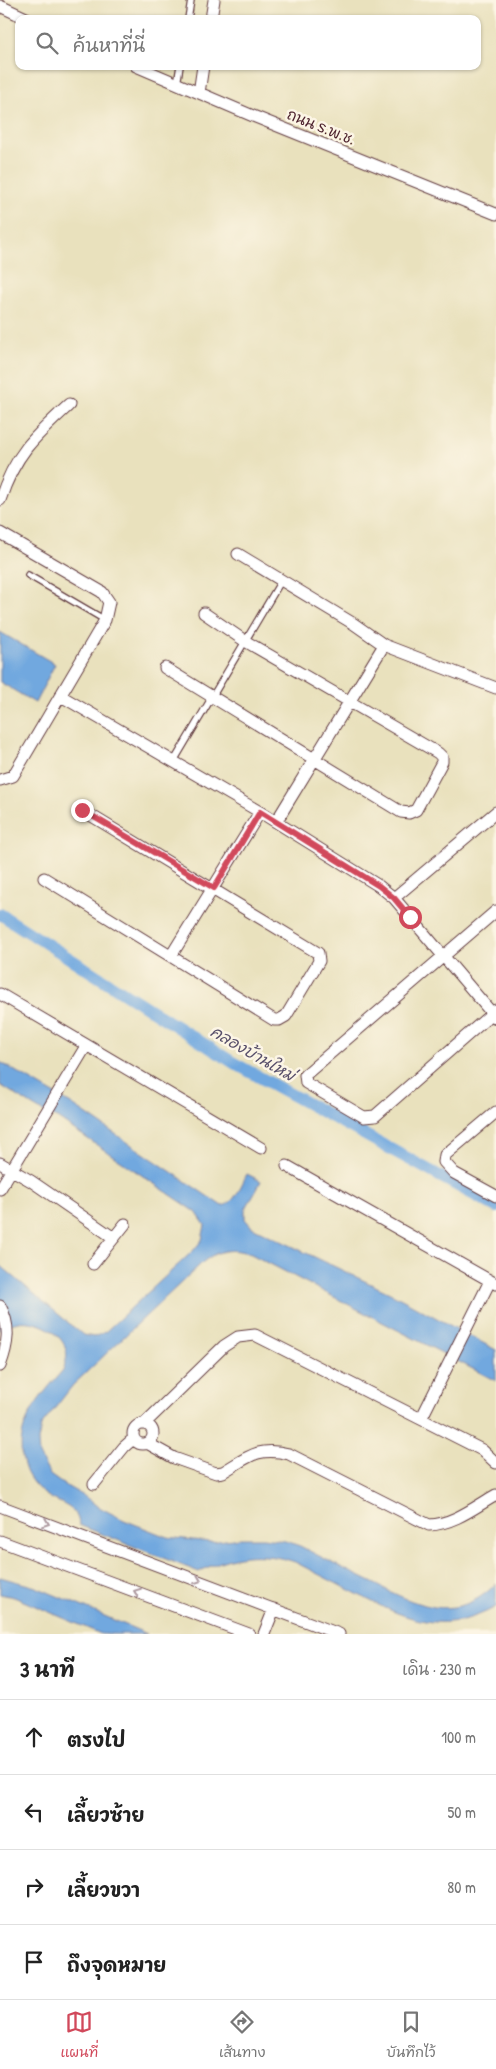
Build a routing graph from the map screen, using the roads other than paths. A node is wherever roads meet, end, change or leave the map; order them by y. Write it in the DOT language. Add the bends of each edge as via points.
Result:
graph roads {
  1 [pos="190,0"];
  2 [pos="214,0"];
  3 [pos="0,6"];
  4 [pos="19,15"];
  5 [pos="188,15"];
  6 [pos="212,15"];
  7 [pos="145,70"];
  8 [pos="179,70"];
  9 [pos="202,70"];
  10 [pos="177,84"];
  11 [pos="199,93"];
  12 [pos="496,214"];
  13 [pos="69,405"];
  14 [pos="0,500"];
  15 [pos="0,533"];
  16 [pos="238,554"];
  17 [pos="28,575"];
  18 [pos="281,581"];
  19 [pos="204,613"];
  20 [pos="105,620"];
  21 [pos="245,641"];
  22 [pos="384,645"];
  23 [pos="166,668"];
  24 [pos="496,688"];
  25 [pos="61,696"];
  26 [pos="212,698"];
  27 [pos="349,701"];
  28 [pos="315,759"];
  29 [pos="174,761"];
  30 [pos="0,780"];
  31 [pos="82,810"];
  32 [pos="260,812"];
  33 [pos="496,812"];
  34 [pos="276,822"];
  35 [pos="44,878"];
  36 [pos="214,888"];
  37 [pos="394,898"];
  38 [pos="496,911"];
  39 [pos="171,956"];
  40 [pos="443,957"];
  41 [pos="0,994"];
  42 [pos="495,1014"];
  43 [pos="86,1046"];
  44 [pos="496,1112"];
  45 [pos="261,1148"];
  46 [pos="0,1163"];
  47 [pos="287,1166"];
  48 [pos="12,1168"];
  49 [pos="0,1189"];
  50 [pos="496,1196"];
  51 [pos="125,1224"];
  52 [pos="114,1238"];
  53 [pos="93,1264"];
  54 [pos="493,1282"];
  55 [pos="0,1306"];
  56 [pos="3,1321"];
  57 [pos="0,1366"];
  58 [pos="421,1419"];
  59 [pos="144,1424"];
  60 [pos="134,1439"];
  61 [pos="148,1443"];
  62 [pos="495,1460"];
  63 [pos="94,1484"];
  64 [pos="496,1494"];
  65 [pos="0,1506"];
  66 [pos="0,1540"];
  67 [pos="274,1609"];
  68 [pos="247,1634"];
  69 [pos="264,1634"];
  70 [pos="339,1634"];
  1 -- 5 [label="lane"];
  2 -- 6 [label="street"];
  3 -- 4 [label="street"];
  7 -- 10 [label="street, ถนน ร.พ.ช."];
  8 -- 10 [label="lane"];
  9 -- 11 [label="street"];
  10 -- 11 [label="street, ถนน ร.พ.ช."];
  11 -- 12 [label="street, ถนน ร.พ.ช."];
  13 -- 14 [label="street" via="24,450 8,476"];
  15 -- 20 [label="street" via="102,592 109,602"];
  16 -- 18 [label="street"];
  17 -- 20 [label="lane"];
  18 -- 21 [label="lane"];
  18 -- 22 [label="street"];
  19 -- 21 [label="street"];
  20 -- 25 [label="street"];
  21 -- 26 [label="lane"];
  21 -- 27 [label="street"];
  22 -- 24 [label="street"];
  22 -- 27 [label="street"];
  23 -- 26 [label="street"];
  25 -- 29 [label="street"];
  25 -- 30 [label="street" via="13,776"];
  26 -- 28 [label="street"];
  26 -- 29 [label="lane"];
  27 -- 28 [label="street"];
  27 -- 28 [label="street" via="441,755 442,762 416,810 401,812"];
  28 -- 34 [label="street"];
  29 -- 32 [label="street"];
  31 -- 36 [label="street"];
  32 -- 34 [label="street"];
  32 -- 36 [label="street"];
  33 -- 37 [label="street"];
  34 -- 37 [label="street" via="360,873"];
  35 -- 39 [label="street"];
  36 -- 39 [label="street"];
  36 -- 39 [label="street" via="320,956 286,1016 274,1020"];
  37 -- 40 [label="street"];
  38 -- 40 [label="street"];
  40 -- 42 [label="street"];
  40 -- 42 [label="street" via="305,1075 306,1083 364,1117 375,1116"];
  41 -- 43 [label="street"];
  43 -- 45 [label="street"];
  43 -- 48 [label="street"];
  44 -- 50 [label="street" via="446,1155 444,1162 454,1173"];
  46 -- 48 [label="street"];
  47 -- 54 [label="street"];
  48 -- 49 [label="street"];
  48 -- 52 [label="street"];
  51 -- 52 [label="street"];
  52 -- 53 [label="street"];
  54 -- 58 [label="street" via="474,1312"];
  55 -- 56 [label="street"];
  56 -- 57 [label="street" via="8,1340"];
  58 -- 59 [label="street" via="263,1337 248,1334 224,1346"];
  58 -- 62 [label="street"];
  59 -- 60 [label="street" via="135,1427 132,1432"];
  59 -- 61 [label="street" via="153,1432"];
  60 -- 61 [label="street" via="141,1444"];
  60 -- 63 [label="street"];
  61 -- 64 [label="street" via="174,1458 216,1474 261,1451 289,1454 429,1525 455,1519"];
  65 -- 67 [label="street, one-way"];
  68 -- 66 [label="street, one-way"];
  67 -- 69 [label="street"];
  67 -- 70 [label="street"];
}
